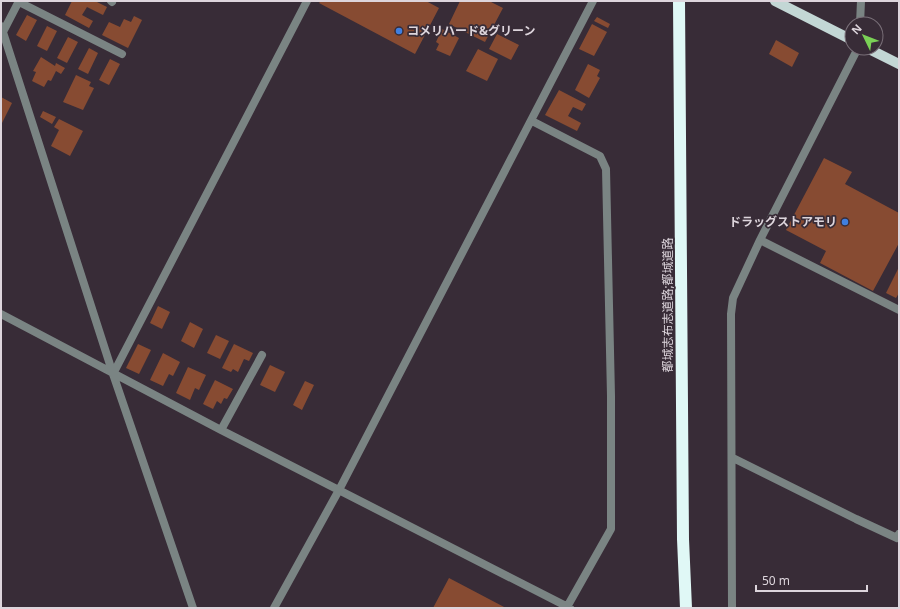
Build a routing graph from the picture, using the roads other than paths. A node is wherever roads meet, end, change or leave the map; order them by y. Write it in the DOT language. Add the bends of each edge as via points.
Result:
graph roads {
  1 [pos="593,1"];
  2 [pos="679,1"];
  3 [pos="775,1"];
  4 [pos="861,1"];
  5 [pos="19,2"];
  6 [pos="306,2"];
  7 [pos="860,16"];
  8 [pos="2,29"];
  9 [pos="844,36"];
  10 [pos="122,54"];
  11 [pos="854,56"];
  12 [pos="883,56"];
  13 [pos="899,64"];
  14 [pos="532,121"];
  15 [pos="760,240"];
  16 [pos="899,310"];
  17 [pos="1,314"];
  18 [pos="262,354"];
  19 [pos="113,374"];
  20 [pos="221,430"];
  21 [pos="732,458"];
  22 [pos="339,490"];
  23 [pos="899,534"];
  24 [pos="569,607"];
  25 [pos="194,608"];
  26 [pos="274,608"];
  27 [pos="686,608"];
  28 [pos="732,608"];
  1 -- 14 [label="street"];
  2 -- 27 [label="highway, 都城志布志道路;都城道路" via="683,523"];
  3 -- 9 [label="main road"];
  4 -- 7 [label="street"];
  5 -- 8 [label="street"];
  5 -- 10 [label="street"];
  6 -- 19 [label="street"];
  8 -- 19 [label="street"];
  11 -- 15 [label="street"];
  12 -- 13 [label="main road"];
  14 -- 22 [label="street" via="434,304"];
  14 -- 24 [label="street" via="600,156 606,169 611,529"];
  15 -- 16 [label="street"];
  15 -- 21 [label="street" via="733,298"];
  17 -- 19 [label="street"];
  18 -- 20 [label="street"];
  19 -- 20 [label="street"];
  19 -- 25 [label="street"];
  20 -- 22 [label="street"];
  21 -- 23 [label="street" via="897,538"];
  21 -- 28 [label="street"];
  22 -- 24 [label="street"];
  22 -- 26 [label="street"];
}
